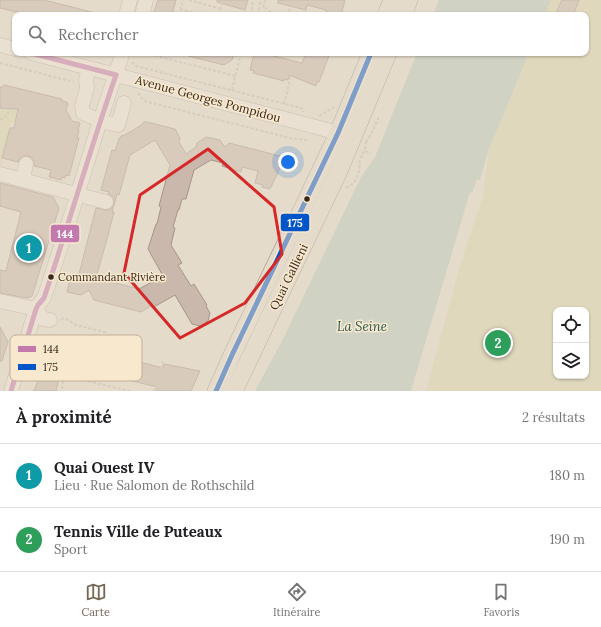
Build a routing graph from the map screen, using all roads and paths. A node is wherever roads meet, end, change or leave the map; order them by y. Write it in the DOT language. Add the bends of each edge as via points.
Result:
graph roads {
  1 [pos="130,0"];
  2 [pos="146,0"];
  3 [pos="183,0"];
  4 [pos="189,0"];
  5 [pos="223,0"];
  6 [pos="252,0"];
  7 [pos="263,0"];
  8 [pos="392,0"];
  9 [pos="409,0"];
  10 [pos="550,0"];
  11 [pos="290,8"];
  12 [pos="180,9"];
  13 [pos="221,9"];
  14 [pos="127,12"];
  15 [pos="143,12"];
  16 [pos="180,12"];
  17 [pos="192,12"];
  18 [pos="220,12"];
  19 [pos="251,12"];
  20 [pos="259,12"];
  21 [pos="271,12"];
  22 [pos="289,12"];
  23 [pos="387,12"];
  24 [pos="404,12"];
  25 [pos="545,12"];
  26 [pos="0,45"];
  27 [pos="12,48"];
  28 [pos="39,56"];
  29 [pos="125,56"];
  30 [pos="157,56"];
  31 [pos="240,56"];
  32 [pos="371,56"];
  33 [pos="387,56"];
  34 [pos="0,63"];
  35 [pos="292,72"];
  36 [pos="88,74"];
  37 [pos="116,75"];
  38 [pos="235,76"];
  39 [pos="232,90"];
  40 [pos="138,94"];
  41 [pos="337,101"];
  42 [pos="124,103"];
  43 [pos="284,104"];
  44 [pos="9,109"];
  45 [pos="304,113"];
  46 [pos="317,117"];
  47 [pos="379,117"];
  48 [pos="0,120"];
  49 [pos="100,120"];
  50 [pos="309,140"];
  51 [pos="357,140"];
  52 [pos="371,154"];
  53 [pos="26,164"];
  54 [pos="0,174"];
  55 [pos="23,180"];
  56 [pos="343,190"];
  57 [pos="78,194"];
  58 [pos="106,202"];
  59 [pos="0,301"];
  60 [pos="36,309"];
  61 [pos="50,320"];
  62 [pos="108,333"];
  63 [pos="28,335"];
  64 [pos="162,361"];
  65 [pos="14,381"];
  66 [pos="63,381"];
  67 [pos="83,381"];
  68 [pos="93,383"];
  69 [pos="110,387"];
  70 [pos="62,389"];
  71 [pos="11,391"];
  72 [pos="109,391"];
  73 [pos="130,391"];
  74 [pos="152,391"];
  75 [pos="216,391"];
  76 [pos="234,391"];
  1 -- 14 [label="street"];
  2 -- 15 [label="street"];
  3 -- 12 [label="path"];
  4 -- 13 [label="path"];
  5 -- 13 [label="path"];
  6 -- 19 [label="path"];
  7 -- 20 [label="path"];
  7 -- 21 [label="path" via="263,8"];
  8 -- 23 [label="main road"];
  9 -- 24 [label="main road"];
  10 -- 25 [label="path"];
  11 -- 22 [label="path"];
  12 -- 16 [label="path"];
  12 -- 17 [label="path"];
  13 -- 18 [label="path"];
  26 -- 27 [label="street"];
  28 -- 36 [label="street, Avenue Georges Pompidou"];
  29 -- 37 [label="street"];
  29 -- 39 [label="path" via="136,66"];
  30 -- 38 [label="path"];
  31 -- 38 [label="path"];
  32 -- 51 [label="main road"];
  33 -- 51 [label="main road"];
  34 -- 36 [label="path" via="73,82 78,82"];
  35 -- 43 [label="path"];
  36 -- 37 [label="street, Avenue Georges Pompidou"];
  36 -- 49 [label="street" via="83,113"];
  37 -- 49 [label="street"];
  37 -- 51 [label="street, Avenue Georges Pompidou"];
  38 -- 39 [label="path"];
  39 -- 43 [label="path"];
  40 -- 50 [label="path, Avenue Georges Pompidou" via="144,101 294,139"];
  41 -- 46 [label="path" via="334,108"];
  42 -- 49 [label="street" via="118,125"];
  43 -- 45 [label="path" via="303,109"];
  44 -- 48 [label="path" via="8,115"];
  47 -- 51 [label="path" via="369,138"];
  49 -- 57 [label="street"];
  51 -- 52 [label="path"];
  51 -- 56 [label="path" via="359,171 354,184"];
  51 -- 75 [label="main road, Quai Gallieni" via="308,199"];
  51 -- 76 [label="main road, Quai Gallieni"];
  53 -- 55 [label="street"];
  54 -- 55 [label="street"];
  55 -- 57 [label="street"];
  57 -- 58 [label="street"];
  57 -- 60 [label="street" via="44,298"];
  59 -- 60 [label="street"];
  60 -- 61 [label="street" via="43,319"];
  60 -- 63 [label="street"];
  61 -- 62 [label="path" via="65,318 76,325"];
  64 -- 74 [label="path" via="156,389"];
  65 -- 71 [label="street"];
  66 -- 70 [label="path"];
  67 -- 68 [label="path"];
  68 -- 69 [label="path"];
  69 -- 72 [label="path"];
  69 -- 73 [label="path"];
}
